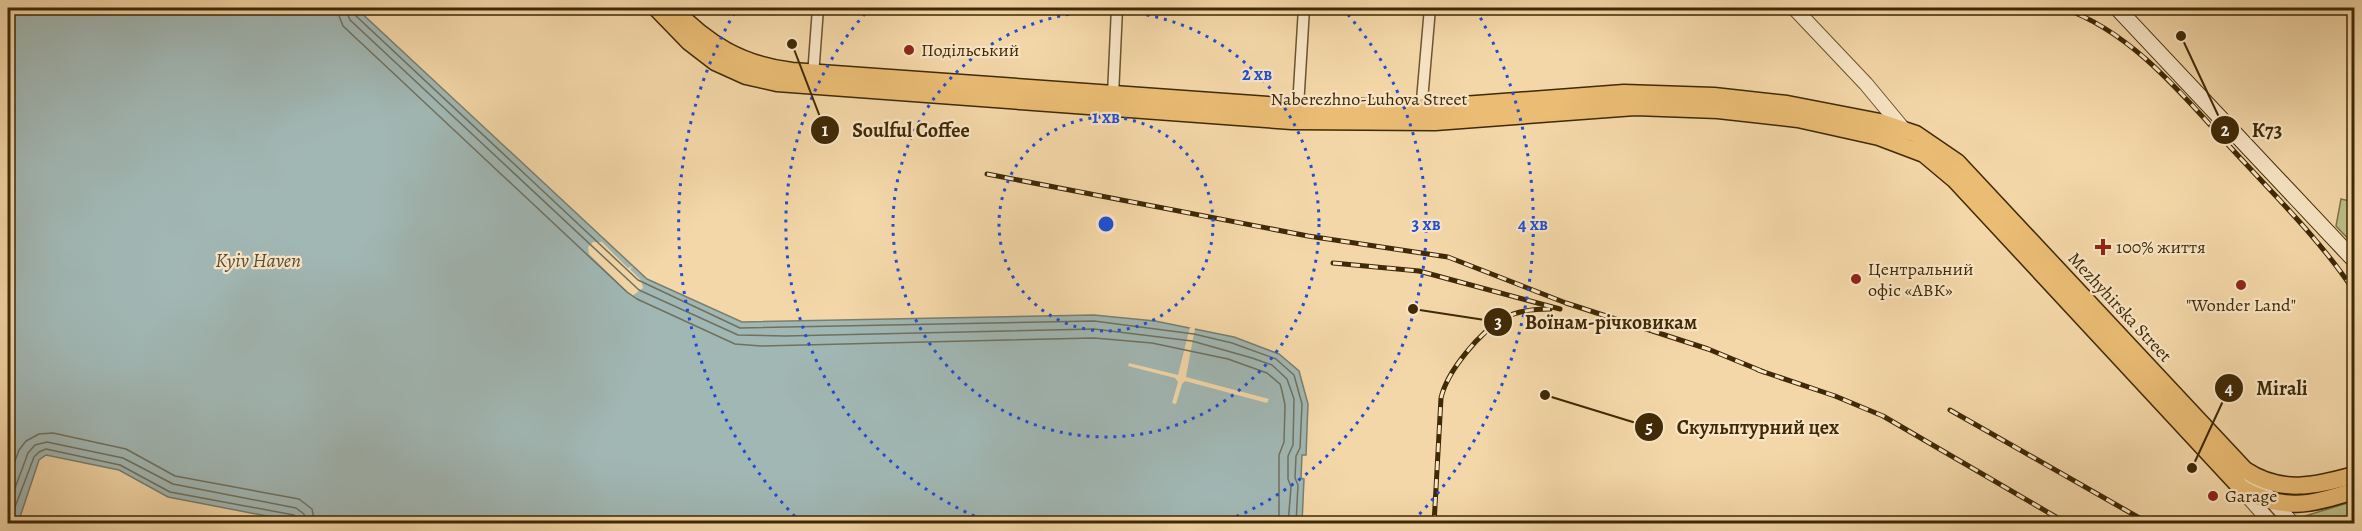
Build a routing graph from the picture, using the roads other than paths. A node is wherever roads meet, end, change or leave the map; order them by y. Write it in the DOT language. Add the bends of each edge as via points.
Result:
graph roads {
  1 [pos="656,8"];
  2 [pos="673,8"];
  3 [pos="818,8"];
  4 [pos="1117,8"];
  5 [pos="1304,8"];
  6 [pos="1430,8"];
  7 [pos="1794,8"];
  8 [pos="2117,8"];
  9 [pos="812,80"];
  10 [pos="1113,95"];
  11 [pos="1298,107"];
  12 [pos="1421,115"];
  13 [pos="1903,129"];
  14 [pos="1924,154"];
  15 [pos="2355,260"];
  16 [pos="2245,470"];
  17 [pos="2355,475"];
  18 [pos="2318,486"];
  19 [pos="2241,488"];
  20 [pos="2355,491"];
  21 [pos="2275,503"];
  22 [pos="2290,517"];
  23 [pos="2272,524"];
  1 -- 9 [label="main road, Naberezhno-Luhova Street" via="689,42 730,70 777,84"];
  2 -- 9 [label="main road, Naberezhno-Luhova Street" via="711,43 739,59"];
  3 -- 9 [label="street"];
  4 -- 10 [label="street"];
  5 -- 11 [label="street"];
  6 -- 12 [label="street"];
  7 -- 13 [label="street, Mezhyhirska Street"];
  8 -- 15 [label="main road"];
  9 -- 10 [label="main road, Naberezhno-Luhova Street"];
  9 -- 12 [label="main road, Naberezhno-Luhova Street" via="1254,119"];
  10 -- 11 [label="main road, Naberezhno-Luhova Street"];
  11 -- 12 [label="main road, Naberezhno-Luhova Street"];
  12 -- 13 [label="main road, Naberezhno-Luhova Street" via="1623,93 1674,93 1794,105"];
  12 -- 14 [label="main road, Naberezhno-Luhova Street" via="1683,107 1843,128 1897,142"];
  13 -- 14 [label="street, Mezhyhirska Street"];
  13 -- 16 [label="main road, Mezhyhirska Street" via="1935,145 1970,176"];
  14 -- 19 [label="main road, Mezhyhirska Street" via="1971,196"];
  16 -- 18 [label="main road, Mezhyhirska Street" via="2268,483"];
  16 -- 21 [label="street"];
  17 -- 18 [label="main road, Mezhyhirska Street"];
  18 -- 22 [label="street"];
  19 -- 21 [label="main road, Mezhyhirska Street"];
  19 -- 23 [label="street"];
  20 -- 22 [label="main road, Mezhyhirska Street"];
  21 -- 22 [label="main road, Mezhyhirska Street"];
}
